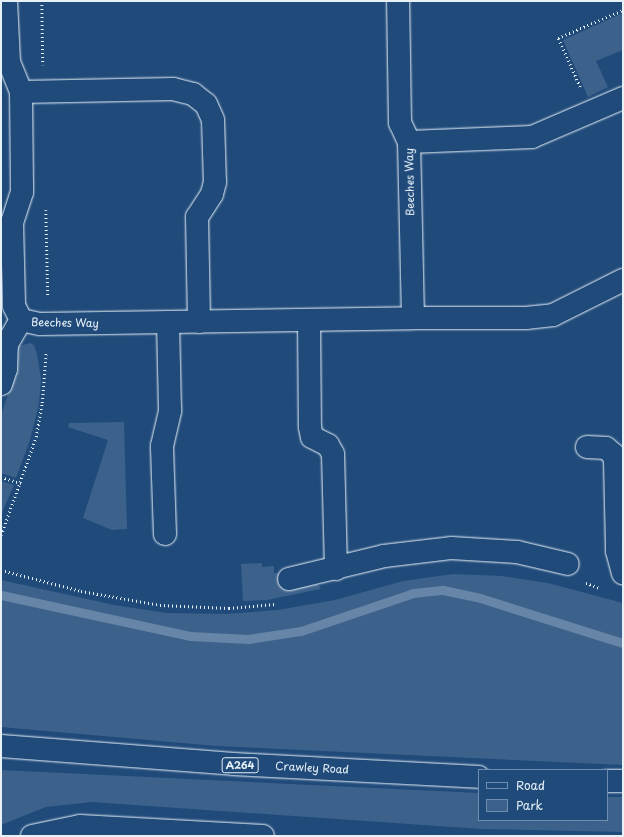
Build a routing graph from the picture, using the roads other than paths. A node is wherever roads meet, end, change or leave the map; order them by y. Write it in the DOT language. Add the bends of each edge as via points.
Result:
graph roads {
  1 [pos="6,1"];
  2 [pos="398,1"];
  3 [pos="4,57"];
  4 [pos="21,92"];
  5 [pos="623,98"];
  6 [pos="409,142"];
  7 [pos="623,280"];
  8 [pos="12,310"];
  9 [pos="413,318"];
  10 [pos="309,320"];
  11 [pos="168,322"];
  12 [pos="199,322"];
  13 [pos="1,384"];
  14 [pos="587,447"];
  15 [pos="165,534"];
  16 [pos="568,564"];
  17 [pos="336,569"];
  18 [pos="623,573"];
  19 [pos="290,579"];
  20 [pos="1,746"];
  21 [pos="478,776"];
  22 [pos="608,781"];
  23 [pos="623,781"];
  24 [pos="32,836"];
  25 [pos="263,836"];
  1 -- 3 [label="main road"];
  2 -- 6 [label="main road, Beeches Way" via="400,123"];
  3 -- 4 [label="main road"];
  4 -- 8 [label="main road" via="22,192 12,222"];
  4 -- 12 [label="main road" via="174,89 193,94 206,104 213,120 214,182 212,194 197,217"];
  5 -- 6 [label="main road" via="532,138"];
  6 -- 9 [label="main road, Beeches Way"];
  7 -- 9 [label="main road, Beeches Way" via="553,315 526,318"];
  8 -- 11 [label="main road, Beeches Way" via="48,324"];
  8 -- 13 [label="main road" via="6,369"];
  9 -- 10 [label="main road, Beeches Way"];
  10 -- 12 [label="main road, Beeches Way"];
  10 -- 17 [label="main road" via="310,427 312,437 328,445 332,454"];
  11 -- 12 [label="main road, Beeches Way"];
  11 -- 15 [label="main road" via="170,410 162,446"];
  14 -- 18 [label="main road" via="606,448 615,460 617,552"];
  16 -- 17 [label="main road" via="517,552 465,548 384,556"];
  17 -- 19 [label="main road"];
  20 -- 21 [label="main road, Crawley Road / A264" via="233,764"];
  22 -- 23 [label="main road"];
  24 -- 25 [label="main road" via="80,826"];
}
